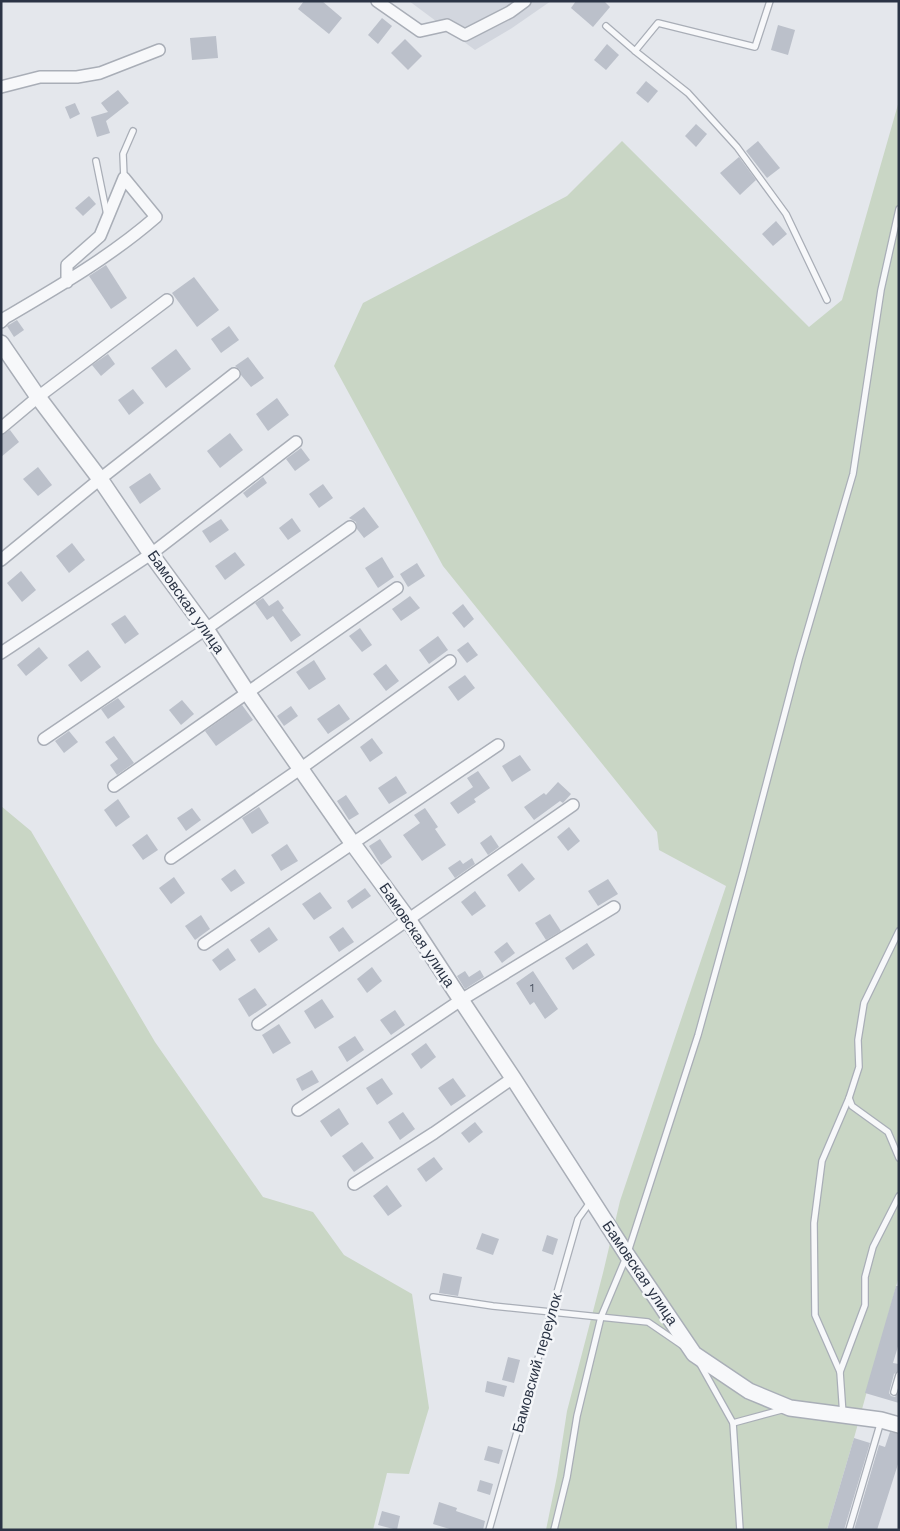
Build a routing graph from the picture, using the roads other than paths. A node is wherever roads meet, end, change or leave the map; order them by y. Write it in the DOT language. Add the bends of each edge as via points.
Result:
graph roads {
  1 [pos="378,1"];
  2 [pos="525,1"];
  3 [pos="770,1"];
  4 [pos="606,26"];
  5 [pos="159,50"];
  6 [pos="635,51"];
  7 [pos="1,87"];
  8 [pos="133,130"];
  9 [pos="96,161"];
  10 [pos="124,178"];
  11 [pos="899,209"];
  12 [pos="108,217"];
  13 [pos="897,227"];
  14 [pos="67,282"];
  15 [pos="167,300"];
  16 [pos="827,300"];
  17 [pos="1,322"];
  18 [pos="1,343"];
  19 [pos="234,374"];
  20 [pos="38,397"];
  21 [pos="1,428"];
  22 [pos="296,442"];
  23 [pos="100,479"];
  24 [pos="350,527"];
  25 [pos="151,554"];
  26 [pos="1,560"];
  27 [pos="397,588"];
  28 [pos="206,629"];
  29 [pos="1,653"];
  30 [pos="450,661"];
  31 [pos="247,692"];
  32 [pos="44,739"];
  33 [pos="498,744"];
  34 [pos="300,769"];
  35 [pos="114,786"];
  36 [pos="573,805"];
  37 [pos="353,844"];
  38 [pos="171,858"];
  39 [pos="614,906"];
  40 [pos="408,919"];
  41 [pos="899,931"];
  42 [pos="204,944"];
  43 [pos="461,1000"];
  44 [pos="258,1024"];
  45 [pos="514,1078"];
  46 [pos="849,1098"];
  47 [pos="298,1110"];
  48 [pos="899,1158"];
  49 [pos="354,1184"];
  50 [pos="899,1196"];
  51 [pos="592,1200"];
  52 [pos="627,1255"];
  53 [pos="433,1297"];
  54 [pos="552,1312"];
  55 [pos="601,1317"];
  56 [pos="694,1354"];
  57 [pos="840,1372"];
  58 [pos="899,1376"];
  59 [pos="894,1392"];
  60 [pos="790,1408"];
  61 [pos="843,1415"];
  62 [pos="881,1420"];
  63 [pos="734,1423"];
  64 [pos="899,1425"];
  65 [pos="489,1530"];
  66 [pos="554,1530"];
  67 [pos="740,1530"];
  68 [pos="849,1530"];
  1 -- 2 [label="street" via="420,32 447,25 465,35"];
  3 -- 6 [label="lane" via="755,47 658,22"];
  4 -- 6 [label="lane"];
  5 -- 7 [label="street" via="100,73 40,77"];
  6 -- 16 [label="lane" via="688,93 737,147 786,214"];
  8 -- 10 [label="lane" via="122,154"];
  9 -- 12 [label="lane"];
  10 -- 12 [label="street"];
  10 -- 14 [label="street" via="156,218"];
  11 -- 13 [label="lane"];
  12 -- 14 [label="street" via="100,236 67,265"];
  13 -- 52 [label="lane" via="881,290 853,474 799,659 698,1035"];
  14 -- 17 [label="street"];
  15 -- 20 [label="street"];
  18 -- 20 [label="street, Бамовская улица"];
  19 -- 23 [label="street"];
  20 -- 21 [label="street"];
  20 -- 23 [label="street, Бамовская улица"];
  22 -- 25 [label="street"];
  23 -- 25 [label="street, Бамовская улица"];
  23 -- 26 [label="street"];
  24 -- 28 [label="street"];
  25 -- 28 [label="street, Бамовская улица"];
  25 -- 29 [label="street"];
  27 -- 31 [label="street"];
  28 -- 31 [label="street, Бамовская улица"];
  28 -- 32 [label="street"];
  30 -- 34 [label="street"];
  31 -- 34 [label="street, Бамовская улица"];
  31 -- 35 [label="street"];
  33 -- 37 [label="street"];
  34 -- 37 [label="street, Бамовская улица"];
  34 -- 38 [label="street"];
  36 -- 40 [label="street"];
  37 -- 40 [label="street, Бамовская улица"];
  37 -- 42 [label="street"];
  39 -- 43 [label="street"];
  40 -- 43 [label="street, Бамовская улица"];
  40 -- 44 [label="street"];
  41 -- 46 [label="lane" via="864,1003 858,1040 859,1067"];
  43 -- 45 [label="street, Бамовская улица"];
  43 -- 47 [label="street"];
  45 -- 49 [label="street"];
  45 -- 51 [label="street, Бамовская улица"];
  46 -- 48 [label="lane" via="852,1106 888,1132"];
  46 -- 57 [label="lane" via="822,1161 814,1223 815,1315"];
  50 -- 57 [label="lane" via="874,1248 865,1277 865,1305"];
  51 -- 52 [label="street, Бамовская улица"];
  51 -- 54 [label="lane, Бамовский переулок" via="578,1219"];
  52 -- 55 [label="lane"];
  52 -- 56 [label="street, Бамовская улица"];
  53 -- 54 [label="lane"];
  54 -- 55 [label="lane"];
  54 -- 65 [label="lane, Бамовский переулок"];
  55 -- 56 [label="lane" via="648,1322"];
  55 -- 66 [label="lane" via="576,1416 567,1477"];
  56 -- 60 [label="street, Бамовская улица" via="748,1391"];
  56 -- 63 [label="lane"];
  57 -- 61 [label="lane"];
  58 -- 59 [label="lane"];
  60 -- 61 [label="street, Бамовская улица"];
  60 -- 63 [label="lane"];
  61 -- 62 [label="street, Бамовская улица"];
  62 -- 64 [label="street, Бамовская улица"];
  62 -- 68 [label="lane"];
  63 -- 67 [label="lane"];
}
